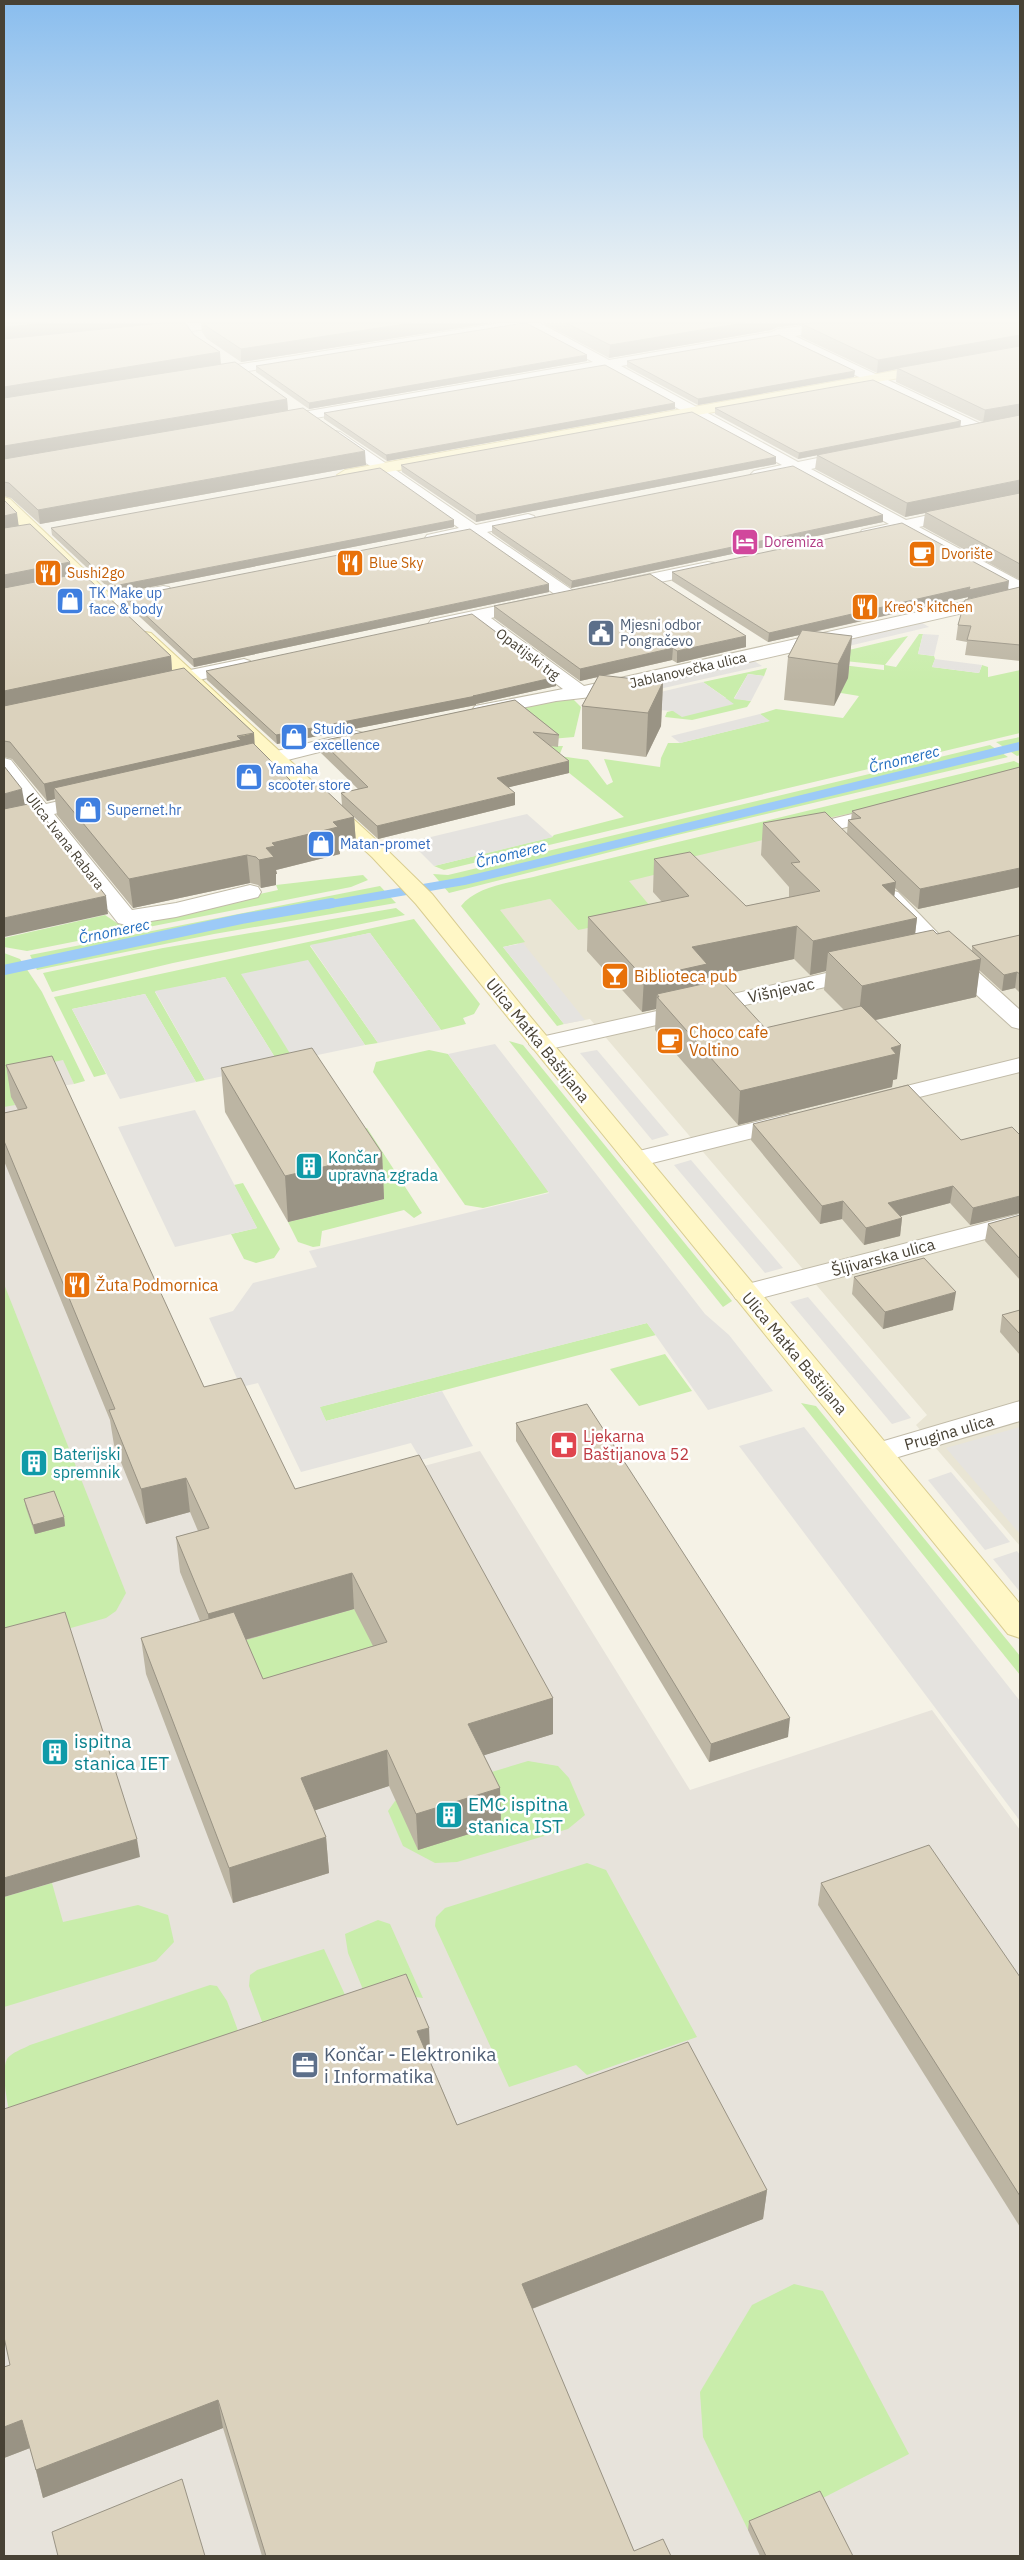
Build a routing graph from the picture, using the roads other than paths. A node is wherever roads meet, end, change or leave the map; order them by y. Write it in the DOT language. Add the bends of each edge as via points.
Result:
graph roads {
  1 [pos="345,442"];
  2 [pos="521,442"];
  3 [pos="755,442"];
  4 [pos="864,453"];
  5 [pos="798,466"];
  6 [pos="383,468"];
  7 [pos="742,477"];
  8 [pos="330,478"];
  9 [pos="1020,500"];
  10 [pos="4,502"];
  11 [pos="541,516"];
  12 [pos="907,525"];
  13 [pos="56,528"];
  14 [pos="472,530"];
  15 [pos="26,533"];
  16 [pos="854,536"];
  17 [pos="419,540"];
  18 [pos="720,564"];
  19 [pos="654,578"];
  20 [pos="184,587"];
  21 [pos="606,588"];
  22 [pos="1020,588"];
  23 [pos="588,592"];
  24 [pos="675,592"];
  25 [pos="1020,595"];
  26 [pos="569,596"];
  27 [pos="108,602"];
  28 [pos="477,616"];
  29 [pos="419,628"];
  30 [pos="748,639"];
  31 [pos="768,652"];
  32 [pos="264,660"];
  33 [pos="188,676"];
  34 [pos="140,686"];
  35 [pos="580,692"];
  36 [pos="463,714"];
  37 [pos="378,733"];
  38 [pos="274,756"];
  39 [pos="4,764"];
  40 [pos="229,768"];
  41 [pos="117,794"];
  42 [pos="904,806"];
  43 [pos="41,811"];
  44 [pos="4,819"];
  45 [pos="825,835"];
  46 [pos="875,881"];
  47 [pos="250,892"];
  48 [pos="973,948"];
  49 [pos="945,954"];
  50 [pos="916,960"];
  51 [pos="886,967"];
  52 [pos="1020,1022"];
  53 [pos="541,1044"];
  54 [pos="1020,1065"];
  55 [pos="856,1106"];
  56 [pos="808,1118"];
  57 [pos="636,1159"];
  58 [pos="1020,1222"];
  59 [pos="746,1293"];
  60 [pos="1020,1411"];
  61 [pos="878,1453"];
  62 [pos="1020,1626"];
  1 -- 6 [label="street"];
  2 -- 6 [label="street"];
  3 -- 5 [label="street"];
  4 -- 5 [label="street"];
  5 -- 7 [label="street"];
  5 -- 12 [label="street"];
  6 -- 8 [label="street"];
  6 -- 14 [label="street"];
  9 -- 12 [label="street"];
  10 -- 15 [label="street, Ulica Matka Baštijana"];
  11 -- 14 [label="street"];
  12 -- 16 [label="street"];
  12 -- 22 [label="street"];
  13 -- 15 [label="street"];
  14 -- 17 [label="street"];
  14 -- 26 [label="street"];
  15 -- 27 [label="street, Ulica Matka Baštijana" via="77,583"];
  18 -- 19 [label="street"];
  19 -- 21 [label="street"];
  19 -- 24 [label="street"];
  20 -- 27 [label="street"];
  23 -- 26 [label="street"];
  25 -- 31 [label="street, Jablanovečka ulica"];
  26 -- 28 [label="street"];
  27 -- 33 [label="street, Ulica Matka Baštijana"];
  28 -- 29 [label="street"];
  28 -- 35 [label="street, Opatijski trg"];
  30 -- 31 [label="street"];
  31 -- 35 [label="street, Jablanovečka ulica"];
  32 -- 33 [label="street"];
  33 -- 34 [label="street"];
  33 -- 38 [label="street, Ulica Matka Baštijana"];
  35 -- 36 [label="street, Jablanovečka ulica"];
  37 -- 38 [label="street"];
  38 -- 40 [label="street"];
  38 -- 53 [label="street, Ulica Matka Baštijana" via="406,879"];
  39 -- 43 [label="street, Ulica Ivana Rabara"];
  41 -- 43 [label="street"];
  42 -- 45 [label="street"];
  43 -- 44 [label="street"];
  43 -- 47 [label="street, Ulica Ivana Rabara" via="126,918"];
  46 -- 49 [label="street"];
  48 -- 49 [label="street"];
  49 -- 50 [label="street"];
  49 -- 52 [label="street"];
  51 -- 53 [label="street, Višnjevac"];
  53 -- 57 [label="street, Ulica Matka Baštijana"];
  54 -- 55 [label="street"];
  56 -- 57 [label="street"];
  57 -- 59 [label="street, Ulica Matka Baštijana"];
  58 -- 59 [label="street, Šljivarska ulica"];
  59 -- 61 [label="street, Ulica Matka Baštijana"];
  60 -- 61 [label="street, Prugina ulica"];
  61 -- 62 [label="street, Ulica Matka Baštijana"];
}
